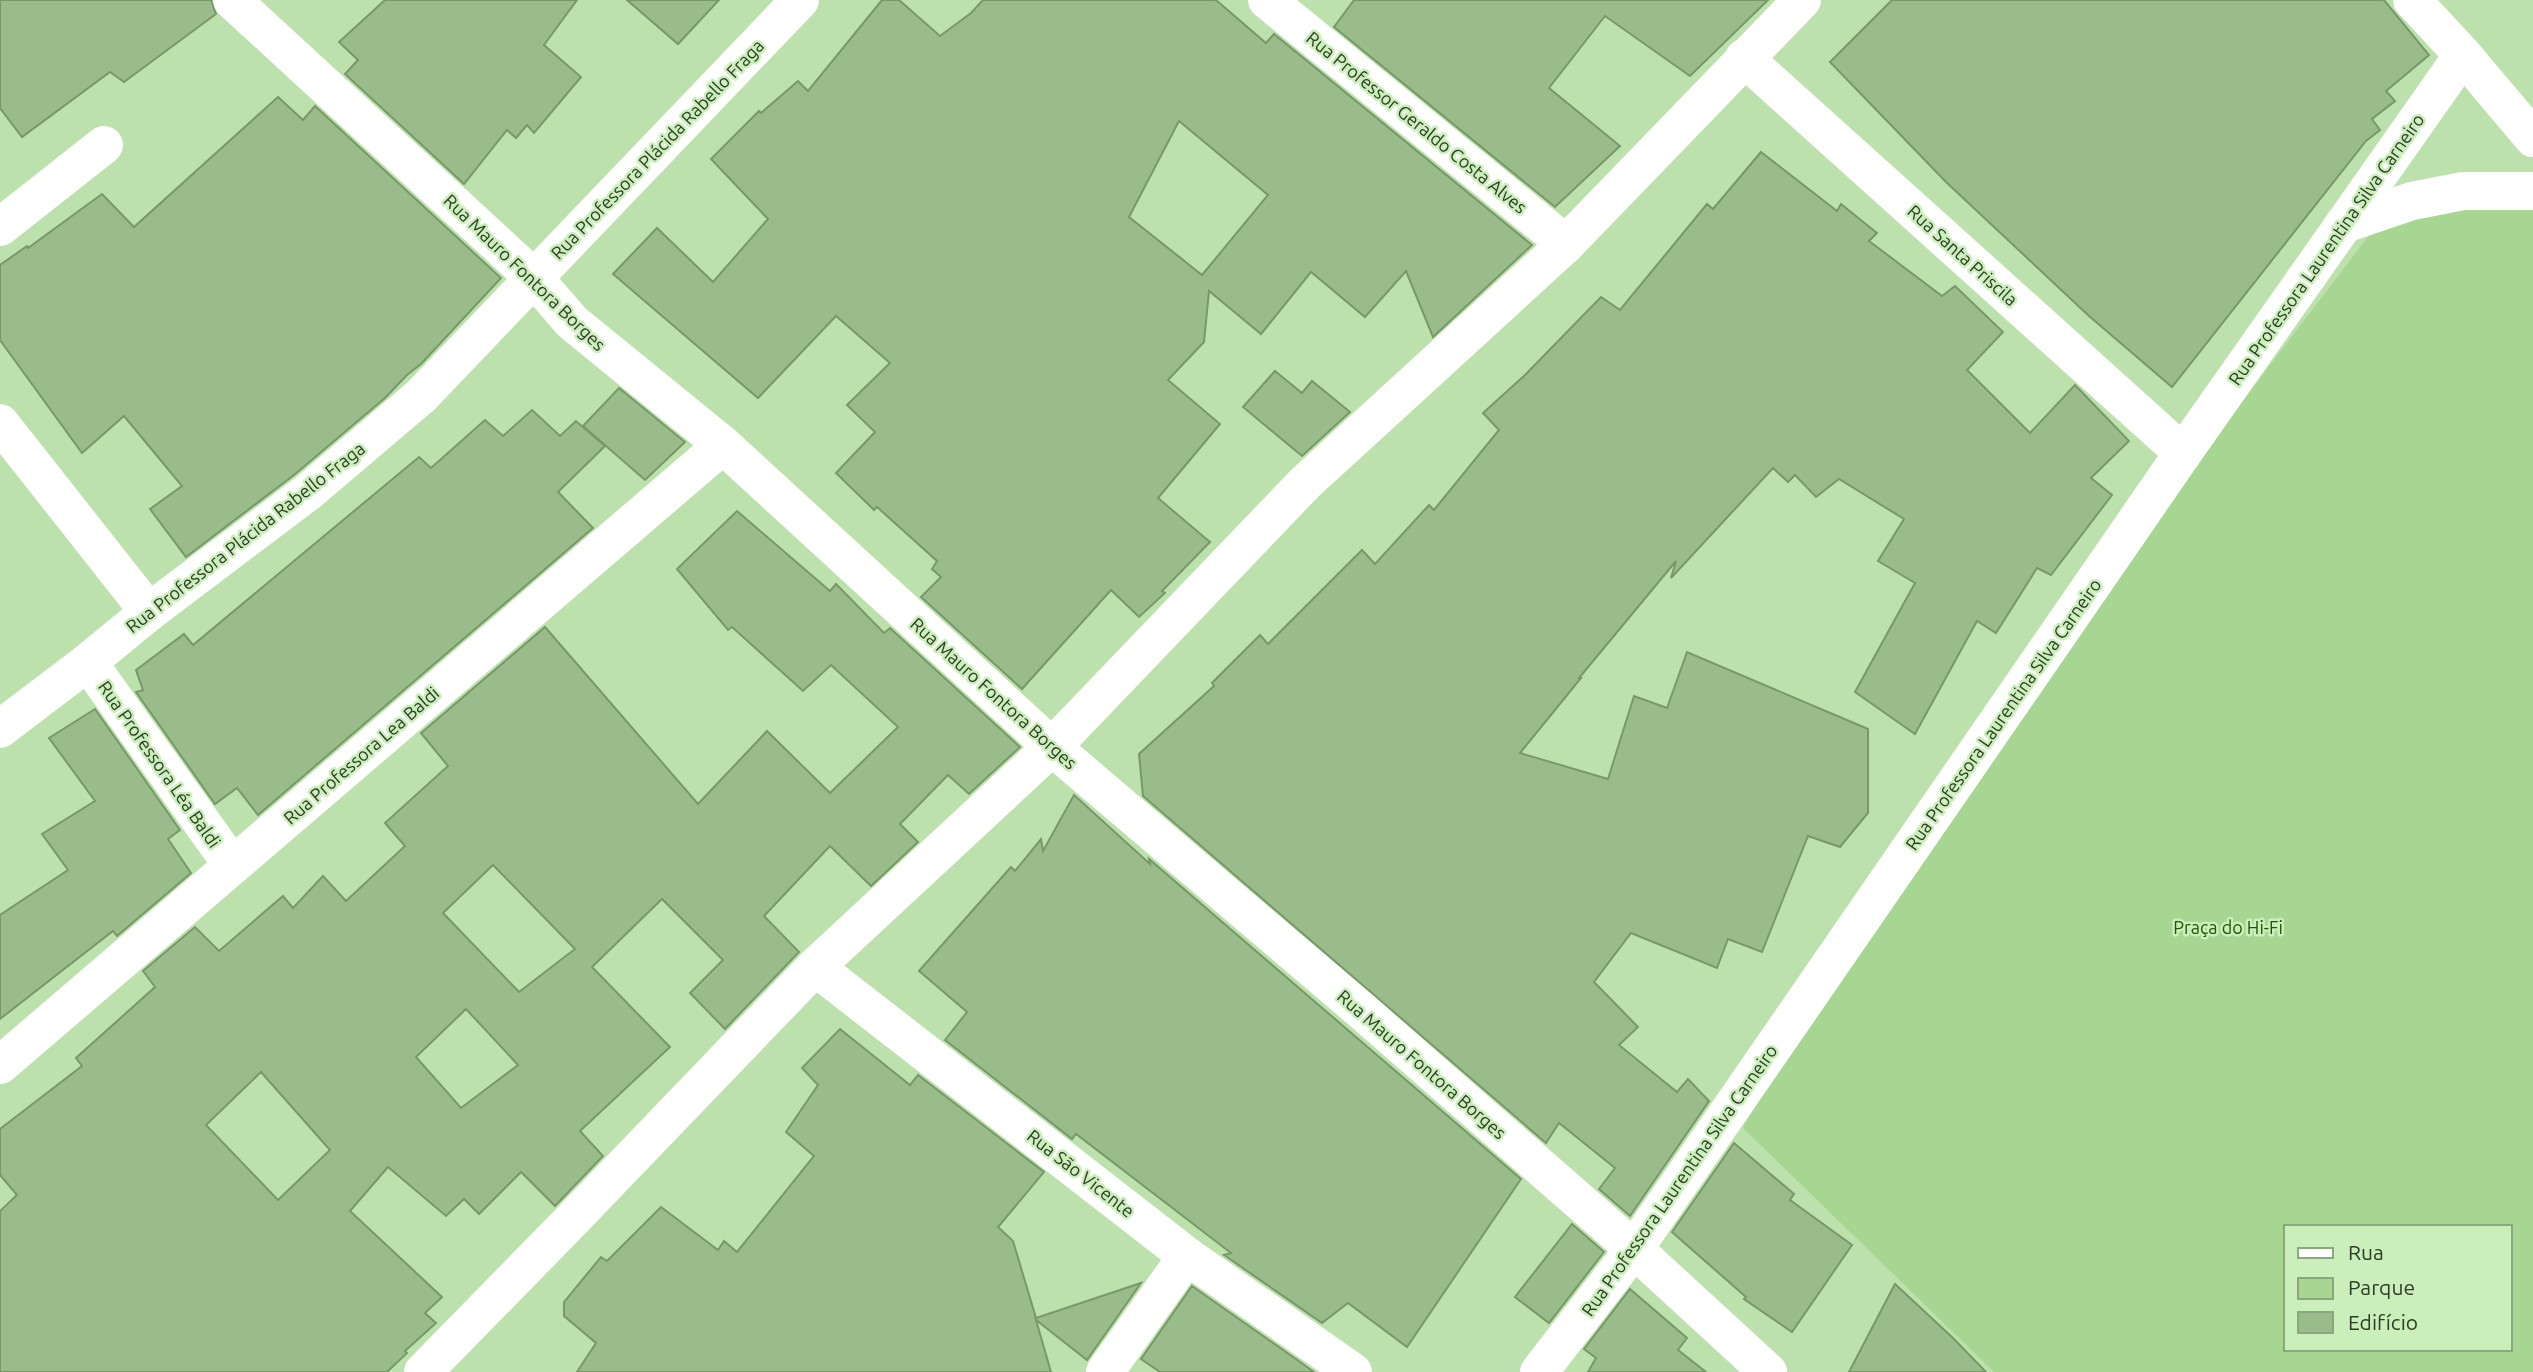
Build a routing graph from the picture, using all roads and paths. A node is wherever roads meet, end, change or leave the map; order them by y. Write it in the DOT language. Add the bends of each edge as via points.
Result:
graph roads {
  1 [pos="232,0"];
  2 [pos="800,0"];
  3 [pos="1267,0"];
  4 [pos="1802,0"];
  5 [pos="2412,0"];
  6 [pos="2463,55"];
  7 [pos="1744,58"];
  8 [pos="2533,138"];
  9 [pos="104,145"];
  10 [pos="2533,191"];
  11 [pos="2344,224"];
  12 [pos="0,227"];
  13 [pos="1566,244"];
  14 [pos="534,278"];
  15 [pos="0,423"];
  16 [pos="723,445"];
  17 [pos="2183,453"];
  18 [pos="149,612"];
  19 [pos="88,662"];
  20 [pos="0,729"];
  21 [pos="1052,747"];
  22 [pos="232,866"];
  23 [pos="815,967"];
  24 [pos="0,1065"];
  25 [pos="1634,1249"];
  26 [pos="1187,1256"];
  27 [pos="422,1372"];
  28 [pos="1105,1372"];
  29 [pos="1353,1372"];
  30 [pos="1539,1372"];
  31 [pos="1768,1372"];
  1 -- 14 [label="street, Rua Mauro Fontora Borges"];
  2 -- 14 [label="street, Rua Professora Plácida Rabello Fraga"];
  3 -- 13 [label="street, Rua Professor Geraldo Costa Alves"];
  4 -- 7 [label="street"];
  5 -- 6 [label="street"];
  6 -- 8 [label="street"];
  6 -- 11 [label="street, Rua Professora Laurentina Silva Carneiro"];
  7 -- 13 [label="street"];
  7 -- 17 [label="street, Rua Santa Priscila"];
  9 -- 12 [label="street"];
  10 -- 11 [label="street" via="2463,191 2412,201"];
  11 -- 17 [label="street, Rua Professora Laurentina Silva Carneiro"];
  13 -- 21 [label="street" via="1305,483"];
  14 -- 16 [label="street, Rua Mauro Fontora Borges" via="572,322"];
  14 -- 18 [label="street, Rua Professora Plácida Rabello Fraga" via="421,396 308,492"];
  15 -- 18 [label="street"];
  16 -- 21 [label="street, Rua Mauro Fontora Borges"];
  16 -- 22 [label="street, Rua Professora Lea Baldi"];
  17 -- 25 [label="street, Rua Professora Laurentina Silva Carneiro"];
  18 -- 19 [label="street, Rua Professora Plácida Rabello Fraga"];
  19 -- 20 [label="street, Rua Professora Plácida Rabello Fraga"];
  19 -- 22 [label="street, Rua Professora Léa Baldi"];
  21 -- 23 [label="street"];
  21 -- 25 [label="street, Rua Mauro Fontora Borges"];
  22 -- 24 [label="street, Rua Professora Lea Baldi"];
  23 -- 26 [label="street, Rua São Vicente"];
  23 -- 27 [label="street"];
  25 -- 30 [label="street, Rua Professora Laurentina Silva Carneiro"];
  25 -- 31 [label="street, Rua Mauro Fontora Borges"];
  26 -- 28 [label="street"];
  26 -- 29 [label="street, Rua São Vicente"];
}
